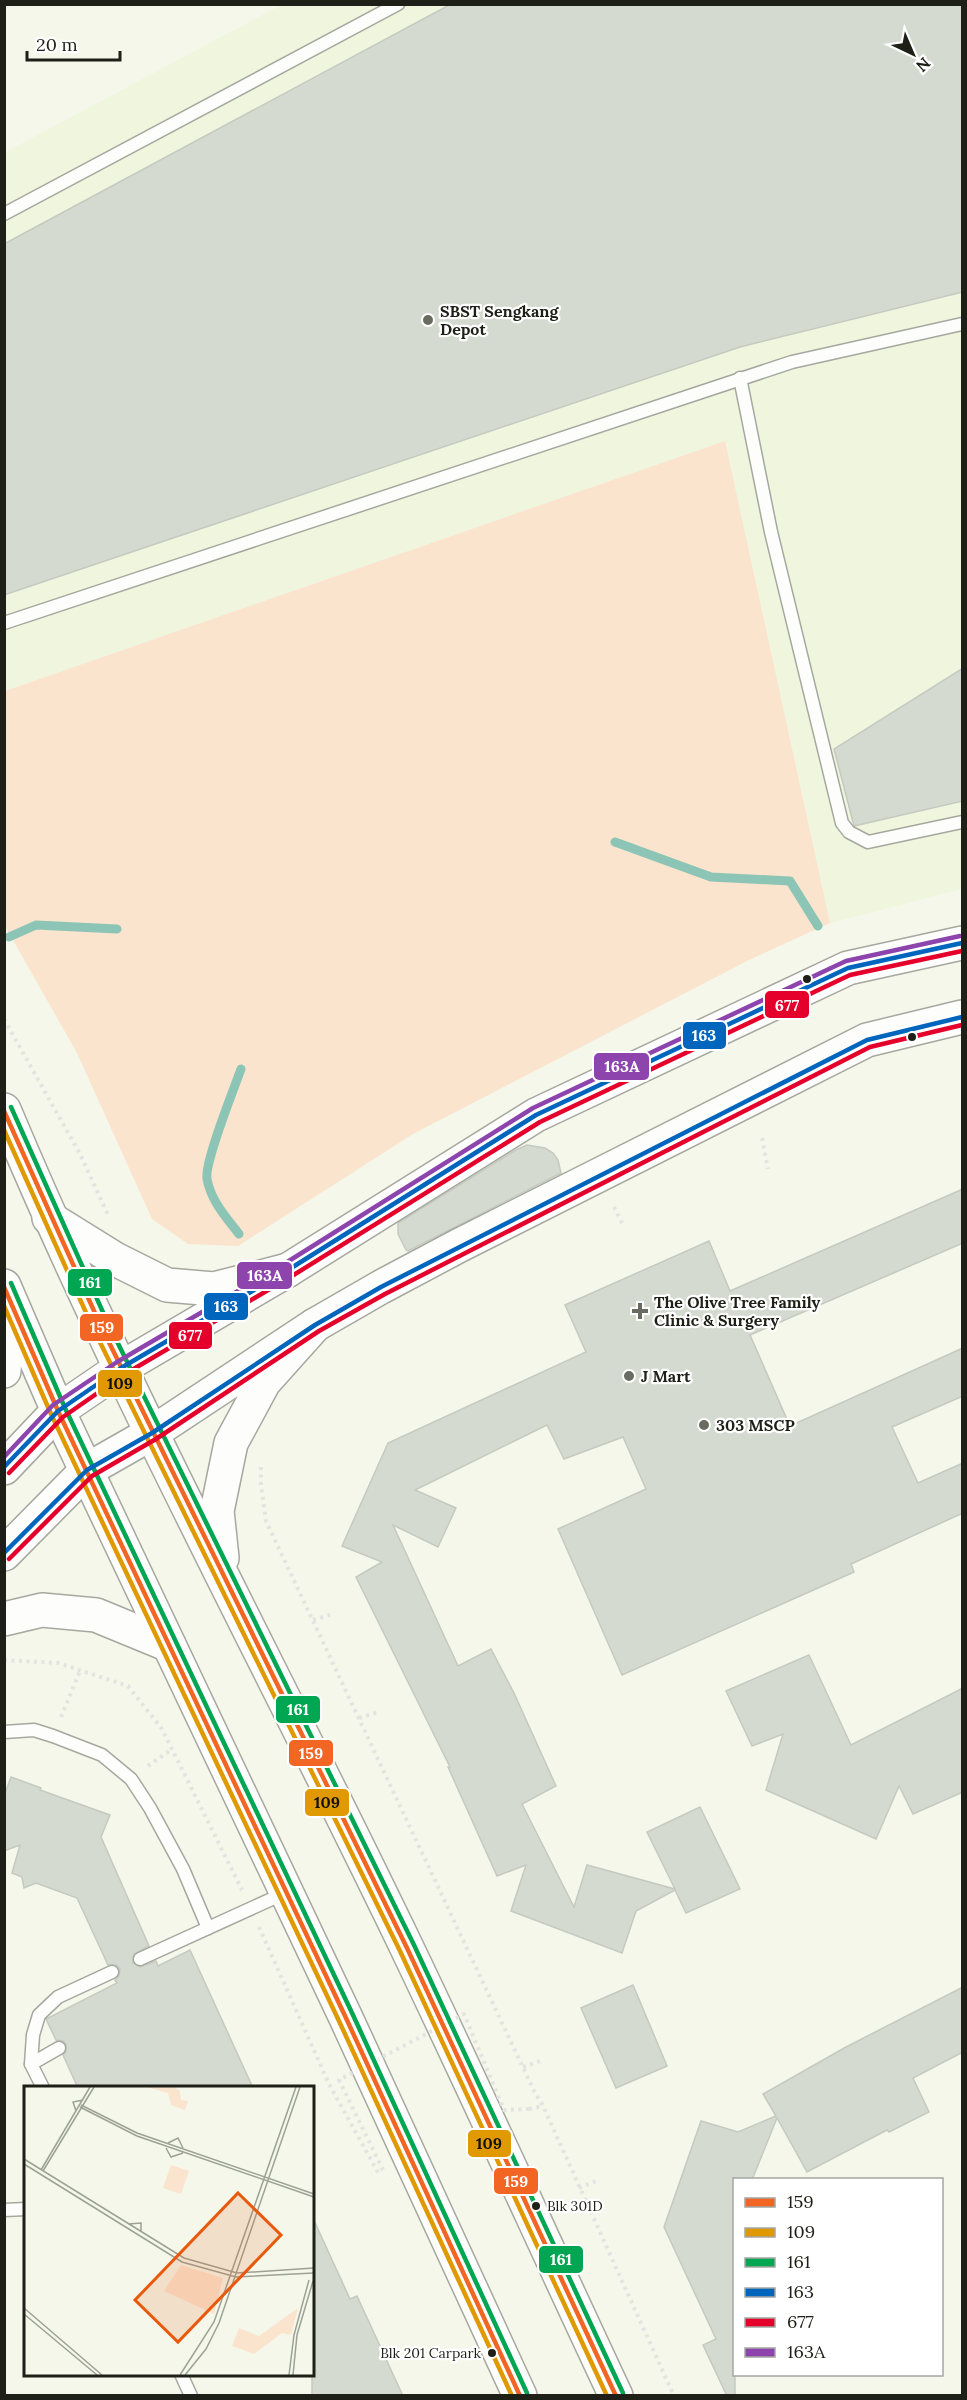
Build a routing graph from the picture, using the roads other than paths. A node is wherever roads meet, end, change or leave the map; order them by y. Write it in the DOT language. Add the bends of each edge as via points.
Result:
graph roads {
  1 [pos="398,4"];
  2 [pos="4,214"];
  3 [pos="963,324"];
  4 [pos="740,378"];
  5 [pos="4,623"];
  6 [pos="963,822"];
  7 [pos="963,943"];
  8 [pos="963,1017"];
  9 [pos="4,1110"];
  10 [pos="50,1218"];
  11 [pos="288,1270"];
  12 [pos="7,1291"];
  13 [pos="315,1325"];
  14 [pos="121,1368"];
  15 [pos="4,1371"];
  16 [pos="58,1411"];
  17 [pos="152,1432"];
  18 [pos="4,1468"];
  19 [pos="87,1470"];
  20 [pos="4,1554"];
  21 [pos="225,1580"];
  22 [pos="4,1619"];
  23 [pos="169,1645"];
  24 [pos="4,1732"];
  25 [pos="286,1892"];
  26 [pos="208,1928"];
  27 [pos="140,1959"];
  28 [pos="112,1972"];
  29 [pos="59,2048"];
  30 [pos="31,2064"];
  31 [pos="42,2086"];
  32 [pos="4,2210"];
  33 [pos="24,2210"];
  34 [pos="182,2376"];
  35 [pos="191,2396"];
  36 [pos="520,2396"];
  37 [pos="616,2396"];
  1 -- 2 [label="lane"];
  3 -- 4 [label="lane" via="792,362"];
  4 -- 5 [label="lane"];
  4 -- 6 [label="lane" via="771,532 842,823 849,832 868,842"];
  7 -- 11 [label="main road" via="848,968 536,1115"];
  8 -- 13 [label="main road" via="867,1040 460,1245"];
  9 -- 10 [label="main road"];
  10 -- 11 [label="main road" via="115,1259 167,1285 214,1289"];
  10 -- 14 [label="main road"];
  11 -- 14 [label="main road"];
  12 -- 15 [label="main road"];
  12 -- 16 [label="main road"];
  13 -- 17 [label="main road"];
  13 -- 21 [label="main road" via="264,1382 231,1443 217,1511"];
  14 -- 16 [label="main road"];
  14 -- 17 [label="main road"];
  16 -- 18 [label="main road"];
  16 -- 19 [label="main road"];
  17 -- 19 [label="main road"];
  17 -- 21 [label="main road"];
  19 -- 20 [label="main road"];
  19 -- 23 [label="main road"];
  21 -- 37 [label="main road" via="408,1949"];
  22 -- 23 [label="main road" via="42,1610 96,1615"];
  23 -- 25 [label="main road"];
  24 -- 26 [label="lane" via="34,1730 53,1736 102,1755 131,1779 183,1869"];
  25 -- 26 [label="lane"];
  25 -- 36 [label="main road"];
  26 -- 27 [label="lane"];
  28 -- 30 [label="lane" via="58,1996 39,2015"];
  29 -- 30 [label="lane"];
  30 -- 31 [label="lane"];
  32 -- 33 [label="lane"];
  34 -- 35 [label="lane"];
}
